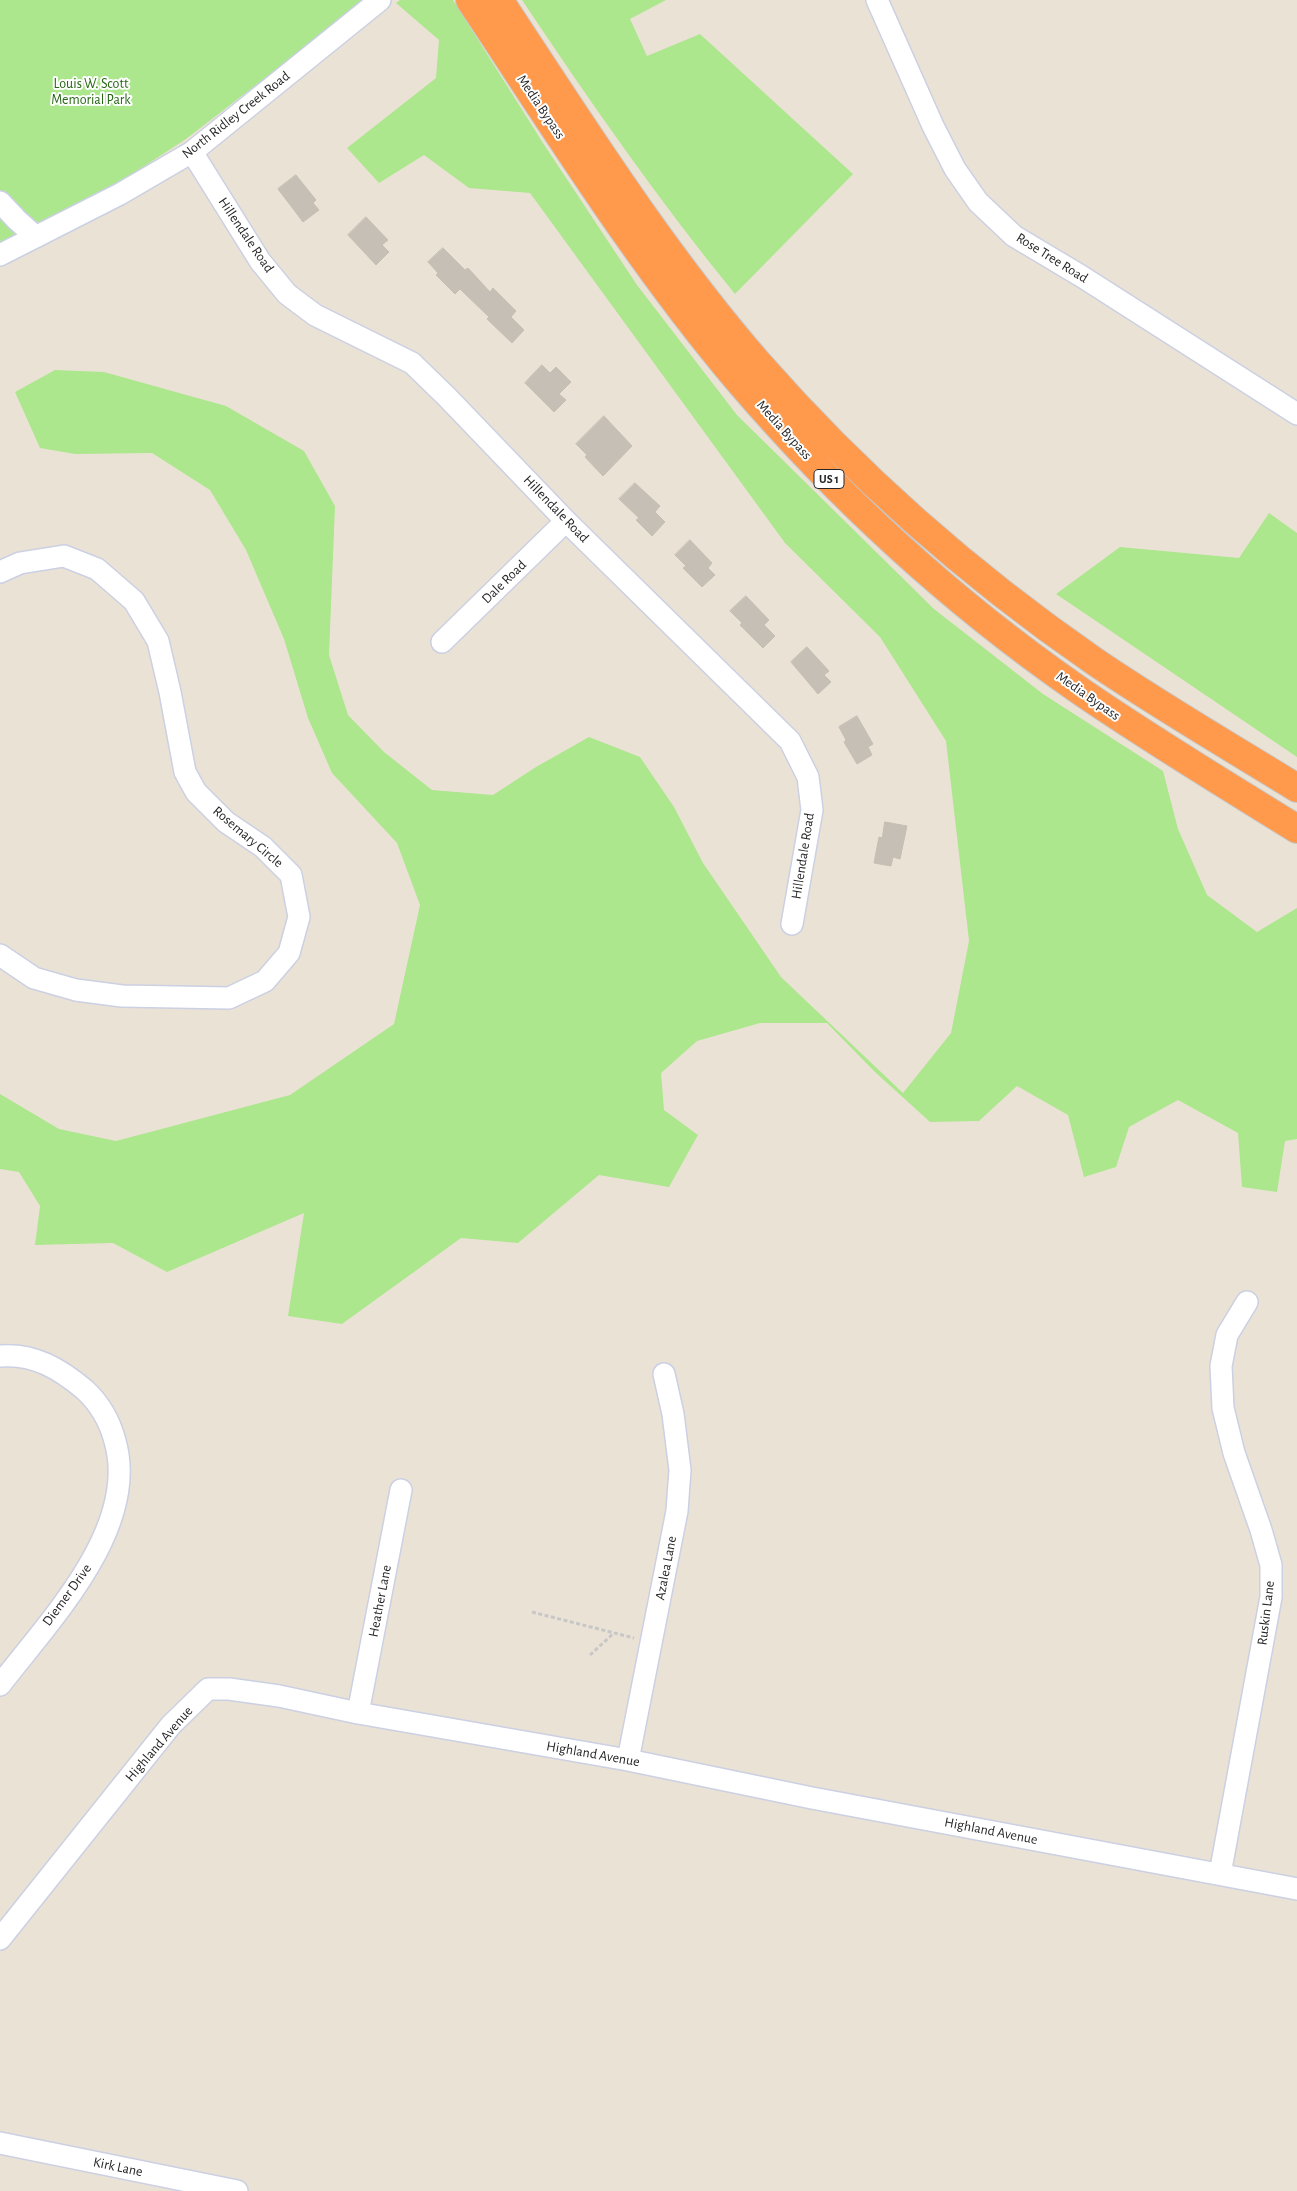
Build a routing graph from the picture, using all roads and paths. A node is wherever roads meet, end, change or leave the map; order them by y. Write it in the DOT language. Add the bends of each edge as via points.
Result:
graph roads {
  1 [pos="380,0"];
  2 [pos="877,0"];
  3 [pos="483,4"];
  4 [pos="192,152"];
  5 [pos="0,202"];
  6 [pos="36,237"];
  7 [pos="0,255"];
  8 [pos="1297,414"];
  9 [pos="566,521"];
  10 [pos="0,572"];
  11 [pos="442,642"];
  12 [pos="1297,788"];
  13 [pos="1297,829"];
  14 [pos="792,924"];
  15 [pos="0,955"];
  16 [pos="1247,1302"];
  17 [pos="0,1356"];
  18 [pos="664,1374"];
  19 [pos="401,1490"];
  20 [pos="532,1612"];
  21 [pos="615,1633"];
  22 [pos="651,1642"];
  23 [pos="590,1655"];
  24 [pos="0,1685"];
  25 [pos="358,1713"];
  26 [pos="628,1760"];
  27 [pos="1220,1874"];
  28 [pos="1297,1889"];
  29 [pos="0,1939"];
  30 [pos="0,2142"];
  31 [pos="237,2191"];
  1 -- 4 [label="street, North Ridley Creek Road"];
  2 -- 8 [label="street, Rose Tree Road" via="933,126 955,169 978,202 1017,238"];
  3 -- 12 [label="highway, Media Bypass / US 1" via="607,163 681,268 758,363 846,455 941,542 1042,623 1147,696"];
  3 -- 13 [label="highway, Media Bypass / US 1" via="656,277 738,380 827,477 921,565 1022,649 1128,724"];
  4 -- 6 [label="street, North Ridley Creek Road"];
  4 -- 9 [label="street, Hillendale Road" via="260,261 287,294 315,316 412,363"];
  5 -- 6 [label="street"];
  6 -- 7 [label="street, North Ridley Creek Road"];
  9 -- 11 [label="street, Dale Road"];
  9 -- 14 [label="street, Hillendale Road" via="790,741 808,778 812,810"];
  10 -- 15 [label="street, Rosemary Circle" via="20,563 64,556 97,569 134,601 158,641 185,772 196,792 226,822 263,847 291,874 299,917 289,953 266,981 229,998 122,996 76,990 34,978"];
  16 -- 27 [label="street, Ruskin Lane" via="1227,1335 1220,1366 1223,1408 1234,1453 1271,1565 1271,1597"];
  17 -- 24 [label="street, Diemer Drive" via="37,1360 64,1373 90,1395 110,1422 119,1455 117,1498 104,1538 85,1574"];
  18 -- 22 [label="street, Azalea Lane" via="680,1470 677,1511"];
  19 -- 25 [label="street, Heather Lane"];
  20 -- 21 [label="path"];
  21 -- 22 [label="path"];
  21 -- 23 [label="path"];
  22 -- 26 [label="street, Azalea Lane"];
  25 -- 26 [label="street, Highland Avenue"];
  25 -- 29 [label="street, Highland Avenue" via="279,1696 208,1689 171,1725"];
  26 -- 27 [label="street, Highland Avenue" via="812,1798"];
  27 -- 28 [label="street, Highland Avenue"];
  30 -- 31 [label="street, Kirk Lane"];
}
